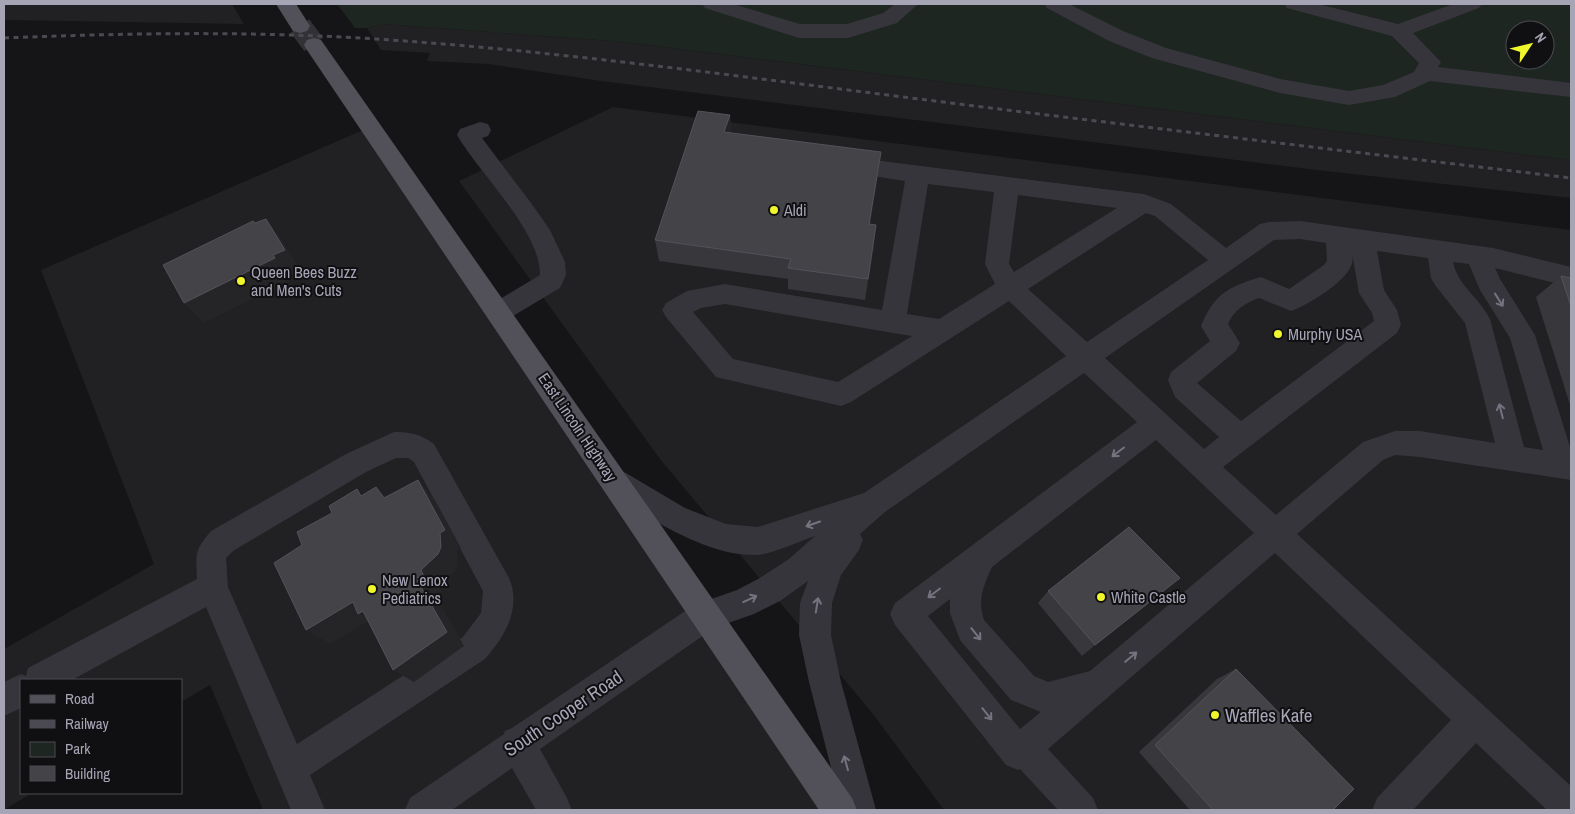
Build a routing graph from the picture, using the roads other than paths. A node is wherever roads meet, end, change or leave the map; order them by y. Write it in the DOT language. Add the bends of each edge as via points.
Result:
graph roads {
  1 [pos="286,4"];
  2 [pos="712,4"];
  3 [pos="908,4"];
  4 [pos="1054,4"];
  5 [pos="1294,4"];
  6 [pos="1472,4"];
  7 [pos="300,26"];
  8 [pos="1399,31"];
  9 [pos="314,45"];
  10 [pos="1424,73"];
  11 [pos="1571,90"];
  12 [pos="480,130"];
  13 [pos="820,160"];
  14 [pos="918,174"];
  15 [pos="1007,186"];
  16 [pos="1144,203"];
  17 [pos="1350,238"];
  18 [pos="1439,250"];
  19 [pos="1478,256"];
  20 [pos="1226,261"];
  21 [pos="1333,272"];
  22 [pos="1571,277"];
  23 [pos="1010,287"];
  24 [pos="1378,301"];
  25 [pos="499,312"];
  26 [pos="893,322"];
  27 [pos="942,330"];
  28 [pos="1087,357"];
  29 [pos="1157,423"];
  30 [pos="1240,438"];
  31 [pos="1513,458"];
  32 [pos="1203,466"];
  33 [pos="1566,467"];
  34 [pos="616,482"];
  35 [pos="875,502"];
  36 [pos="1277,534"];
  37 [pos="982,557"];
  38 [pos="213,586"];
  39 [pos="705,616"];
  40 [pos="42,679"];
  41 [pos="1100,683"];
  42 [pos="20,691"];
  43 [pos="4,700"];
  44 [pos="1475,719"];
  45 [pos="518,743"];
  46 [pos="1024,748"];
  47 [pos="289,769"];
  48 [pos="1571,809"];
  49 [pos="308,810"];
  50 [pos="422,810"];
  51 [pos="555,810"];
  52 [pos="840,810"];
  53 [pos="858,810"];
  54 [pos="1081,810"];
  55 [pos="1390,810"];
  1 -- 7 [label="main road"];
  2 -- 3 [label="street" via="799,30 848,31 890,18"];
  4 -- 10 [label="street" via="1116,36 1158,53 1280,86 1349,98 1387,92 1422,78"];
  5 -- 8 [label="street"];
  6 -- 8 [label="street"];
  8 -- 10 [label="street" via="1430,62"];
  9 -- 25 [label="main road, East Lincoln Highway"];
  10 -- 11 [label="street"];
  12 -- 25 [label="street" via="468,135 523,209 553,262 551,281"];
  13 -- 14 [label="street"];
  14 -- 15 [label="street"];
  14 -- 26 [label="street"];
  15 -- 16 [label="street"];
  15 -- 23 [label="street" via="997,264"];
  16 -- 20 [label="street" via="1163,210"];
  16 -- 23 [label="street"];
  17 -- 18 [label="street"];
  17 -- 20 [label="street" via="1300,230 1270,231"];
  17 -- 21 [label="street" via="1340,264"];
  17 -- 24 [label="street"];
  18 -- 19 [label="street"];
  31 -- 18 [label="street, one-way" via="1477,319 1444,278"];
  19 -- 22 [label="street"];
  19 -- 33 [label="street, one-way" via="1489,283 1522,335"];
  20 -- 28 [label="street"];
  21 -- 24 [label="street"];
  21 -- 30 [label="street" via="1291,301 1261,287 1237,294 1220,310 1214,326 1227,343 1181,380 1185,389"];
  23 -- 27 [label="street"];
  23 -- 28 [label="street"];
  24 -- 30 [label="street" via="1388,325"];
  25 -- 34 [label="main road, East Lincoln Highway"];
  26 -- 27 [label="street"];
  26 -- 27 [label="street" via="725,294 696,298 675,310 725,369 841,394"];
  28 -- 29 [label="street"];
  28 -- 35 [label="street"];
  29 -- 32 [label="street"];
  29 -- 37 [label="street, one-way"];
  30 -- 32 [label="street"];
  31 -- 33 [label="street"];
  31 -- 36 [label="street" via="1395,442 1374,451"];
  32 -- 36 [label="street"];
  35 -- 34 [label="street, one-way" via="758,541 726,538 675,518"];
  34 -- 39 [label="main road, East Lincoln Highway"];
  39 -- 35 [label="street, South Cooper Road, one-way" via="769,590 800,569"];
  53 -- 35 [label="street, one-way" via="814,635 815,609 828,567"];
  41 -- 36 [label="street, one-way"];
  36 -- 44 [label="street"];
  37 -- 41 [label="street, one-way" via="966,589 966,613 971,629 1023,688 1048,698"];
  37 -- 46 [label="street, one-way" via="906,614 1018,753"];
  38 -- 40 [label="street"];
  38 -- 47 [label="street"];
  38 -- 47 [label="street" via="211,554 222,541 356,463 394,446 413,445 424,453 498,589 500,607 492,627 474,648"];
  39 -- 45 [label="street, South Cooper Road"];
  39 -- 52 [label="main road, East Lincoln Highway"];
  41 -- 46 [label="street"];
  42 -- 43 [label="street"];
  44 -- 48 [label="street"];
  44 -- 55 [label="street"];
  45 -- 50 [label="street, South Cooper Road"];
  45 -- 51 [label="street"];
  46 -- 54 [label="street"];
  47 -- 49 [label="street"];
}
